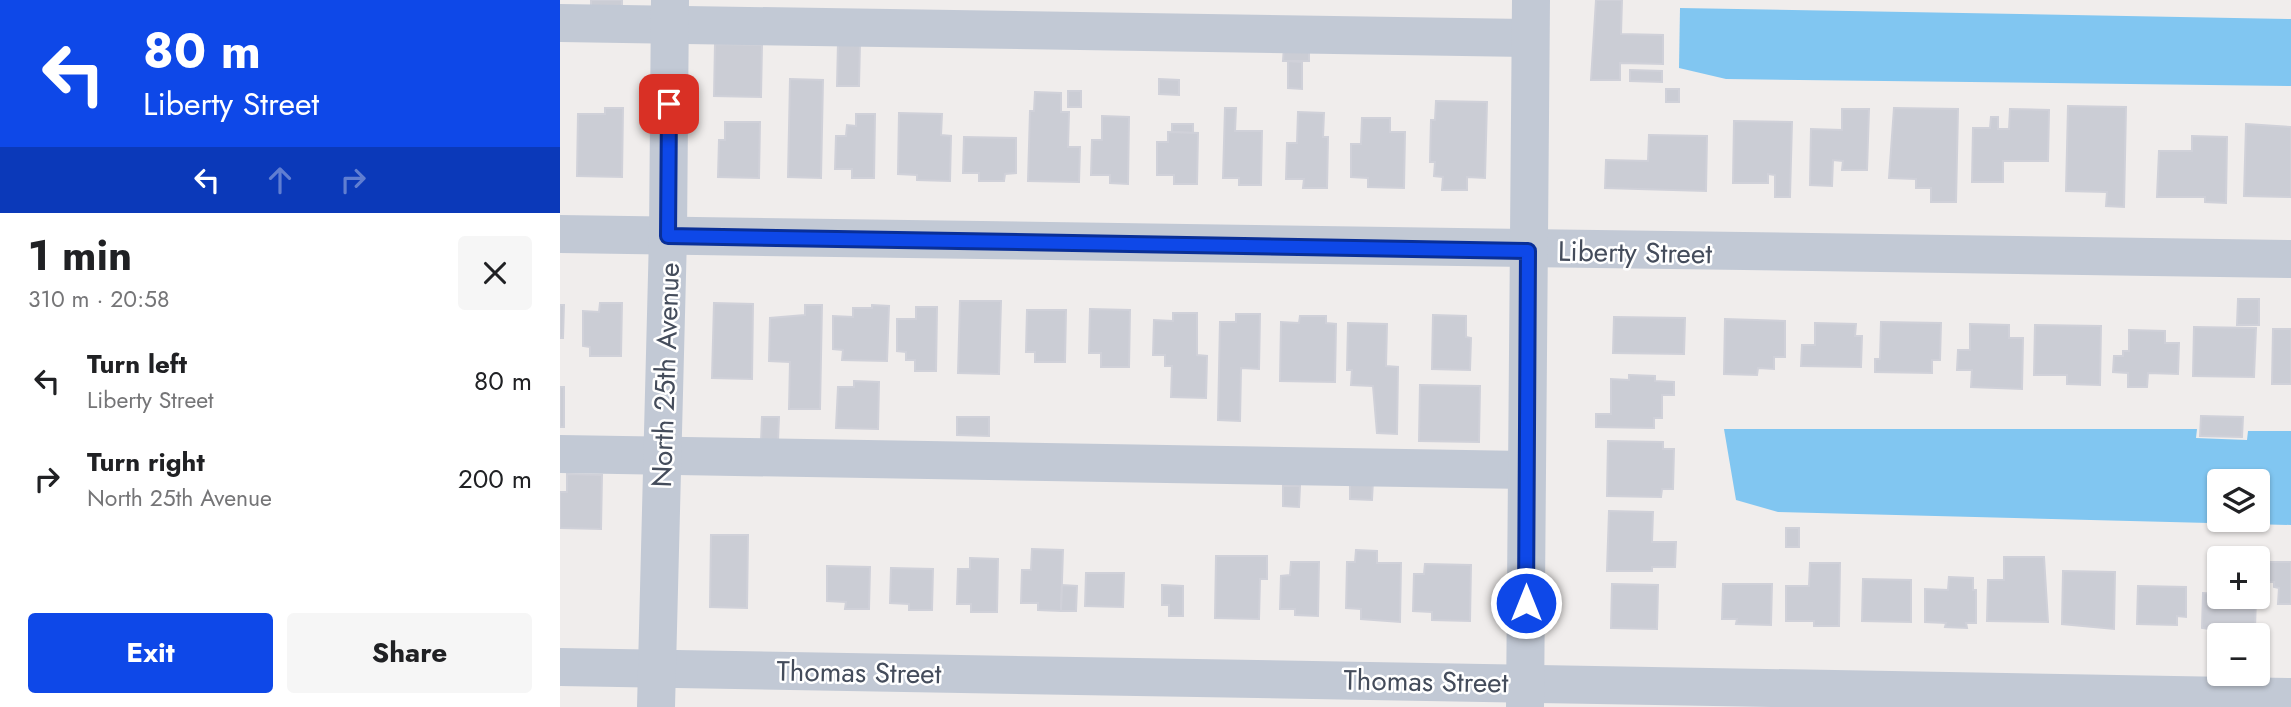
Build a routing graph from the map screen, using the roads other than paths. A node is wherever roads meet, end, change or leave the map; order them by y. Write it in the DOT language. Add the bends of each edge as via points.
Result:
graph roads {
  1 [pos="1531,0"];
  2 [pos="670,12"];
  3 [pos="560,23"];
  4 [pos="1530,38"];
  5 [pos="560,234"];
  6 [pos="668,236"];
  7 [pos="1528,251"];
  8 [pos="2291,260"];
  9 [pos="560,454"];
  10 [pos="662,455"];
  11 [pos="1527,470"];
  12 [pos="560,667"];
  13 [pos="657,668"];
  14 [pos="1525,695"];
  15 [pos="2291,697"];
  16 [pos="656,707"];
  1 -- 4 [label="street"];
  2 -- 3 [label="street"];
  2 -- 4 [label="street"];
  2 -- 6 [label="street, North 25th Avenue"];
  4 -- 7 [label="street"];
  5 -- 6 [label="street, Liberty Street"];
  6 -- 7 [label="street, Liberty Street"];
  6 -- 10 [label="street, North 25th Avenue"];
  7 -- 8 [label="street, Liberty Street"];
  7 -- 11 [label="street"];
  9 -- 10 [label="street"];
  10 -- 11 [label="street"];
  10 -- 13 [label="street, North 25th Avenue"];
  11 -- 14 [label="street"];
  12 -- 13 [label="street, Thomas Street"];
  13 -- 14 [label="street, Thomas Street"];
  13 -- 16 [label="street, North 25th Avenue"];
  14 -- 15 [label="street, Thomas Street"];
}
